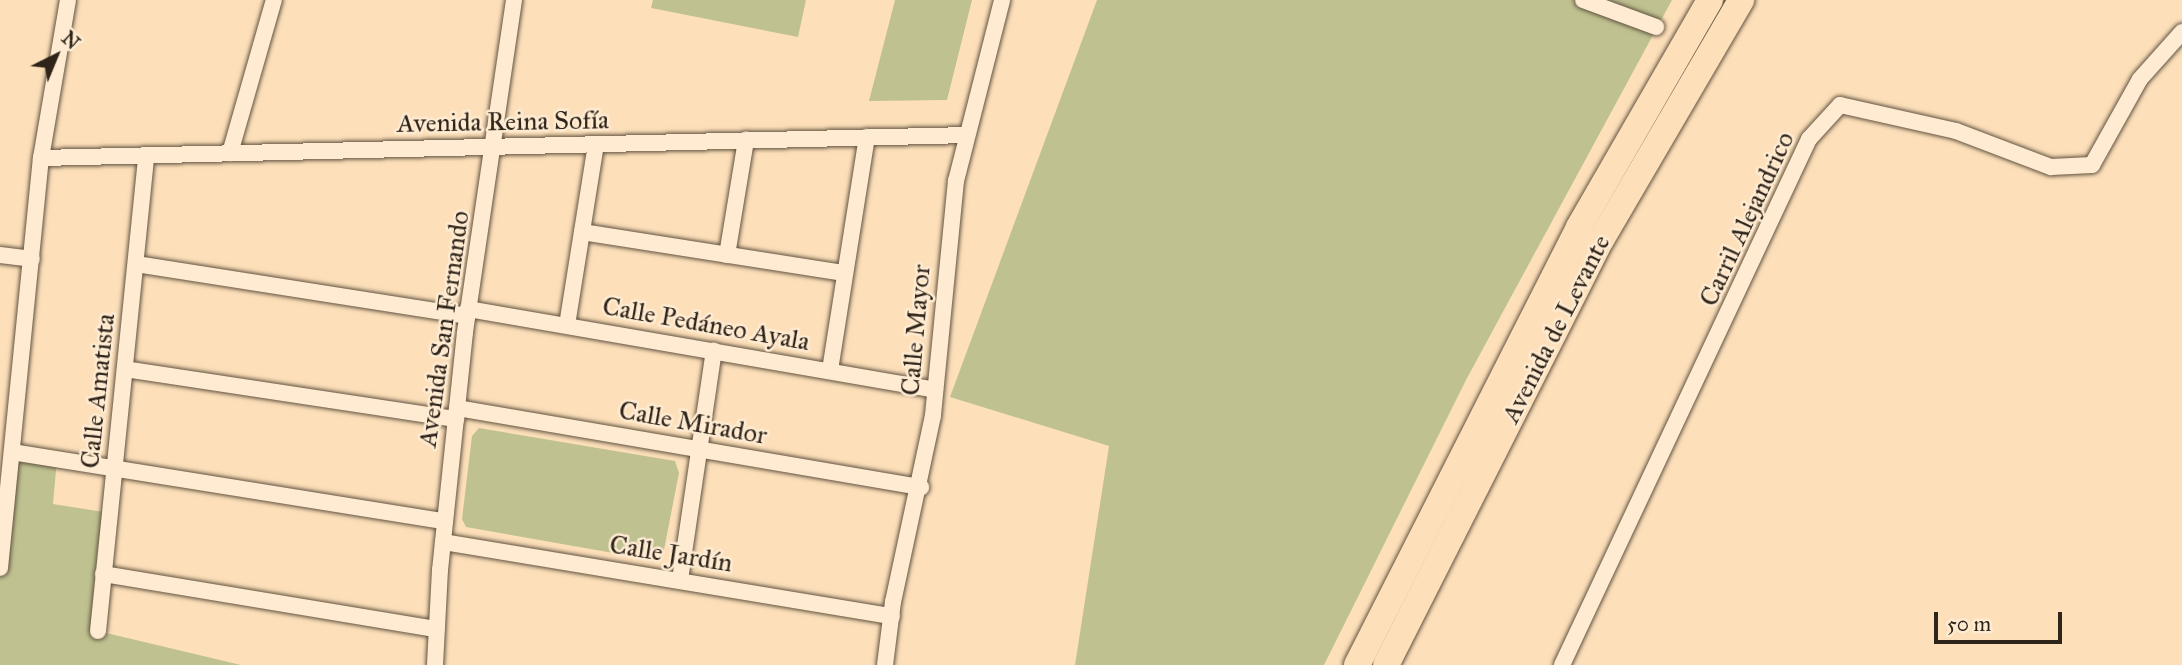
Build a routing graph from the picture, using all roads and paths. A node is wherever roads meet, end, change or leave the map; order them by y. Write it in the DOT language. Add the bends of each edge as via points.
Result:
graph roads {
  1 [pos="68,0"];
  2 [pos="274,0"];
  3 [pos="514,0"];
  4 [pos="1002,0"];
  5 [pos="1583,0"];
  6 [pos="1710,0"];
  7 [pos="1741,0"];
  8 [pos="1656,27"];
  9 [pos="2182,32"];
  10 [pos="967,135"];
  11 [pos="867,137"];
  12 [pos="746,140"];
  13 [pos="596,144"];
  14 [pos="495,146"];
  15 [pos="230,153"];
  16 [pos="146,155"];
  17 [pos="41,158"];
  18 [pos="582,232"];
  19 [pos="0,255"];
  20 [pos="727,255"];
  21 [pos="32,259"];
  22 [pos="136,264"];
  23 [pos="843,274"];
  24 [pos="468,312"];
  25 [pos="566,325"];
  26 [pos="714,350"];
  27 [pos="125,369"];
  28 [pos="830,370"];
  29 [pos="935,390"];
  30 [pos="456,413"];
  31 [pos="700,449"];
  32 [pos="12,452"];
  33 [pos="114,467"];
  34 [pos="921,487"];
  35 [pos="445,521"];
  36 [pos="443,542"];
  37 [pos="0,568"];
  38 [pos="103,574"];
  39 [pos="680,580"];
  40 [pos="892,616"];
  41 [pos="436,629"];
  42 [pos="97,631"];
  43 [pos="435,665"];
  44 [pos="885,665"];
  45 [pos="1357,665"];
  46 [pos="1386,665"];
  47 [pos="1562,665"];
  1 -- 17 [label="street"];
  2 -- 15 [label="street"];
  3 -- 14 [label="street, Avenida San Fernando"];
  4 -- 10 [label="street, Calle Mayor"];
  5 -- 8 [label="street"];
  6 -- 45 [label="main road, Avenida de Levante" via="1579,227"];
  7 -- 46 [label="main road, Avenida de Levante" via="1601,240"];
  9 -- 47 [label="street, Carril Alejandrico" via="2140,79 2092,165 2051,167 1956,131 1840,105 1809,139"];
  10 -- 11 [label="street, Avenida Reina Sofía"];
  10 -- 29 [label="street, Calle Mayor" via="953,202"];
  11 -- 12 [label="street, Avenida Reina Sofía"];
  11 -- 23 [label="street"];
  12 -- 13 [label="street, Avenida Reina Sofía"];
  12 -- 20 [label="street"];
  13 -- 14 [label="street, Avenida Reina Sofía"];
  13 -- 18 [label="street"];
  14 -- 15 [label="street, Avenida Reina Sofía"];
  14 -- 24 [label="street, Avenida San Fernando"];
  15 -- 16 [label="street, Avenida Reina Sofía"];
  16 -- 17 [label="street, Avenida Reina Sofía"];
  16 -- 22 [label="street, Calle Amatista"];
  17 -- 21 [label="street"];
  18 -- 20 [label="street"];
  18 -- 25 [label="street"];
  19 -- 21 [label="street"];
  20 -- 23 [label="street"];
  21 -- 32 [label="street"];
  22 -- 24 [label="street, Calle Pedáneo Ayala"];
  22 -- 27 [label="street, Calle Amatista"];
  23 -- 28 [label="street"];
  24 -- 25 [label="street, Calle Pedáneo Ayala"];
  24 -- 30 [label="street, Avenida San Fernando"];
  25 -- 26 [label="street, Calle Pedáneo Ayala"];
  26 -- 28 [label="street, Calle Pedáneo Ayala"];
  26 -- 31 [label="street"];
  27 -- 30 [label="street, Calle Mirador"];
  27 -- 33 [label="street, Calle Amatista"];
  28 -- 29 [label="street, Calle Pedáneo Ayala"];
  29 -- 34 [label="street, Calle Mayor"];
  30 -- 31 [label="street, Calle Mirador"];
  30 -- 35 [label="street, Avenida San Fernando"];
  31 -- 34 [label="street, Calle Mirador"];
  31 -- 39 [label="street"];
  32 -- 33 [label="street"];
  32 -- 37 [label="street"];
  33 -- 35 [label="street"];
  33 -- 38 [label="street, Calle Amatista"];
  34 -- 40 [label="street, Calle Mayor"];
  35 -- 36 [label="street, Avenida San Fernando"];
  36 -- 39 [label="street, Calle Jardín"];
  36 -- 41 [label="street, Avenida San Fernando"];
  38 -- 41 [label="street"];
  38 -- 42 [label="street, Calle Amatista"];
  39 -- 40 [label="street, Calle Jardín"];
  40 -- 44 [label="street, Calle Mayor"];
  41 -- 43 [label="street, Avenida San Fernando"];
}
